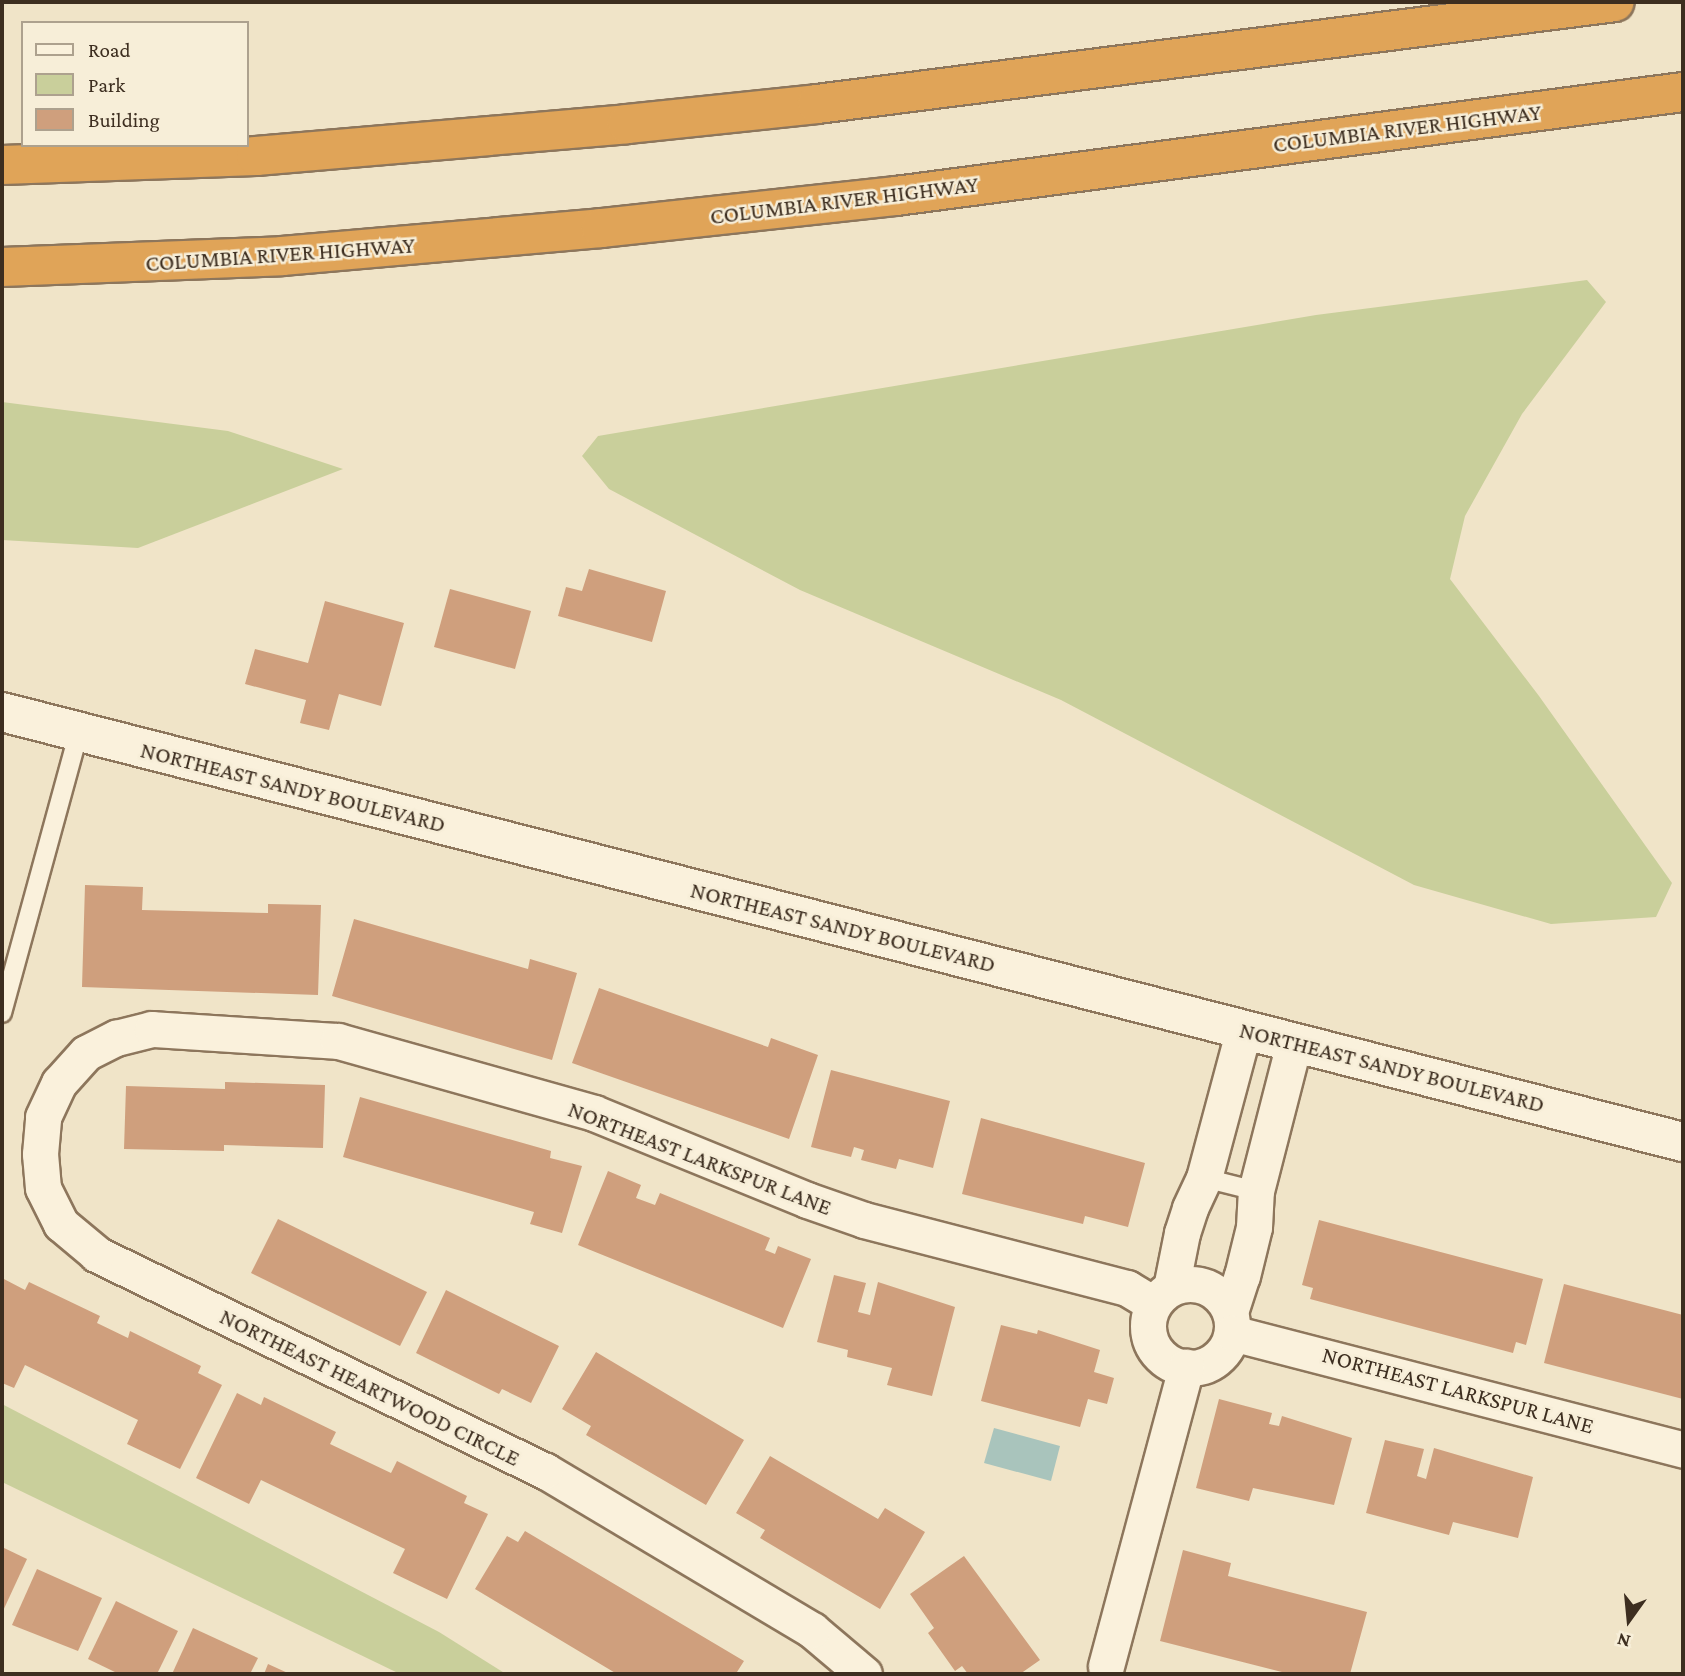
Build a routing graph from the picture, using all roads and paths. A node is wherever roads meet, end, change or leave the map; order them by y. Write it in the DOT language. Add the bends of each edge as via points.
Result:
graph roads {
  1 [pos="1615,2"];
  2 [pos="1683,92"];
  3 [pos="2,165"];
  4 [pos="2,267"];
  5 [pos="2,712"];
  6 [pos="79,732"];
  7 [pos="9,959"];
  8 [pos="2,1013"];
  9 [pos="1244,1029"];
  10 [pos="116,1038"];
  11 [pos="1294,1043"];
  12 [pos="1683,1142"];
  13 [pos="1204,1178"];
  14 [pos="1256,1191"];
  15 [pos="1163,1296"];
  16 [pos="1231,1323"];
  17 [pos="1186,1367"];
  18 [pos="1683,1450"];
  19 [pos="1107,1672"];
  20 [pos="864,1674"];
  1 -- 3 [label="highway" via="817,104 626,124 256,156"];
  2 -- 4 [label="highway, COLUMBIA RIVER HIGHWAY" via="896,196 615,226 282,256"];
  5 -- 6 [label="main road, NORTHEAST SANDY BOULEVARD"];
  6 -- 7 [label="lane"];
  6 -- 9 [label="main road, NORTHEAST SANDY BOULEVARD"];
  7 -- 8 [label="lane"];
  9 -- 11 [label="main road, NORTHEAST SANDY BOULEVARD"];
  9 -- 13 [label="street"];
  10 -- 15 [label="street, NORTHEAST LARKSPUR LANE" via="152,1029 338,1041 594,1113 853,1216"];
  10 -- 20 [label="street, NORTHEAST HEARTWOOD CIRCLE" via="86,1053 59,1083 43,1117 43,1188 61,1224 97,1254 545,1472 812,1630"];
  11 -- 12 [label="main road, NORTHEAST SANDY BOULEVARD"];
  11 -- 14 [label="street"];
  13 -- 14 [label="lane"];
  13 -- 15 [label="street"];
  14 -- 16 [label="street" via="1254,1227"];
  15 -- 16 [label="street" via="1185,1284 1199,1285 1223,1299"];
  15 -- 17 [label="street" via="1149,1317 1152,1344 1172,1364"];
  16 -- 17 [label="street" via="1227,1345 1210,1363"];
  16 -- 18 [label="street, NORTHEAST LARKSPUR LANE"];
  17 -- 19 [label="street"];
}
